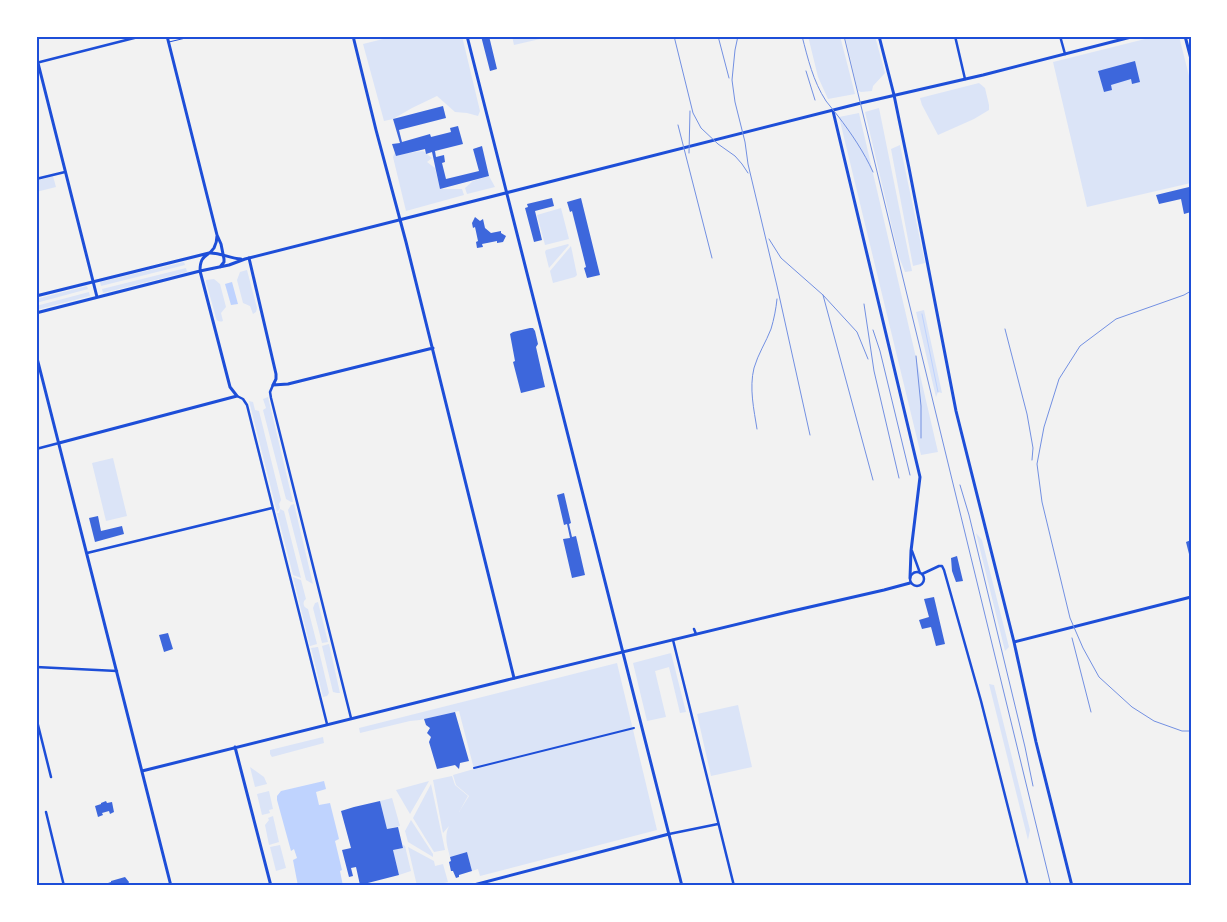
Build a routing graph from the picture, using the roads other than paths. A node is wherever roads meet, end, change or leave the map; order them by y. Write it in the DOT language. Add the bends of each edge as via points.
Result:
graph roads {
  1 [pos="142,36"];
  2 [pos="167,36"];
  3 [pos="194,36"];
  4 [pos="353,36"];
  5 [pos="467,36"];
  6 [pos="879,36"];
  7 [pos="955,36"];
  8 [pos="1060,36"];
  9 [pos="1135,36"];
  10 [pos="1185,36"];
  11 [pos="168,42"];
  12 [pos="1065,54"];
  13 [pos="36,55"];
  14 [pos="1191,59"];
  15 [pos="37,63"];
  16 [pos="965,79"];
  17 [pos="894,95"];
  18 [pos="833,111"];
  19 [pos="65,172"];
  20 [pos="36,179"];
  21 [pos="507,192"];
  22 [pos="400,220"];
  23 [pos="217,235"];
  24 [pos="208,253"];
  25 [pos="223,255"];
  26 [pos="249,258"];
  27 [pos="244,259"];
  28 [pos="202,260"];
  29 [pos="217,268"];
  30 [pos="208,270"];
  31 [pos="200,271"];
  32 [pos="93,282"];
  33 [pos="36,296"];
  34 [pos="97,297"];
  35 [pos="36,313"];
  36 [pos="433,348"];
  37 [pos="36,354"];
  38 [pos="273,385"];
  39 [pos="236,396"];
  40 [pos="59,443"];
  41 [pos="36,449"];
  42 [pos="272,508"];
  43 [pos="912,551"];
  44 [pos="87,553"];
  45 [pos="921,574"];
  46 [pos="910,578"];
  47 [pos="910,583"];
  48 [pos="1191,597"];
  49 [pos="694,629"];
  50 [pos="696,634"];
  51 [pos="672,640"];
  52 [pos="1014,642"];
  53 [pos="623,652"];
  54 [pos="36,667"];
  55 [pos="117,671"];
  56 [pos="514,678"];
  57 [pos="36,717"];
  58 [pos="351,718"];
  59 [pos="327,724"];
  60 [pos="634,728"];
  61 [pos="236,747"];
  62 [pos="474,768"];
  63 [pos="142,770"];
  64 [pos="51,777"];
  65 [pos="46,812"];
  66 [pos="718,824"];
  67 [pos="669,834"];
  68 [pos="64,886"];
  69 [pos="171,886"];
  70 [pos="271,886"];
  71 [pos="470,886"];
  72 [pos="682,886"];
  73 [pos="734,886"];
  74 [pos="1028,886"];
  75 [pos="1072,886"];
  1 -- 15 [label="street"];
  2 -- 11 [label="main road"];
  3 -- 11 [label="lane"];
  4 -- 22 [label="main road"];
  5 -- 21 [label="main road"];
  6 -- 17 [label="main road"];
  7 -- 16 [label="street"];
  8 -- 12 [label="street"];
  9 -- 12 [label="main road"];
  10 -- 14 [label="main road"];
  11 -- 23 [label="main road"];
  12 -- 16 [label="main road"];
  13 -- 15 [label="main road"];
  15 -- 19 [label="main road"];
  16 -- 17 [label="main road"];
  17 -- 18 [label="main road"];
  17 -- 52 [label="main road" via="956,411"];
  18 -- 21 [label="main road"];
  18 -- 43 [label="main road" via="920,478"];
  19 -- 20 [label="street"];
  19 -- 32 [label="main road"];
  21 -- 22 [label="main road"];
  21 -- 53 [label="main road"];
  22 -- 26 [label="main road"];
  22 -- 36 [label="main road"];
  23 -- 24 [label="main road" via="214,248"];
  23 -- 25 [label="main road"];
  24 -- 25 [label="main road"];
  24 -- 28 [label="main road"];
  24 -- 32 [label="main road"];
  25 -- 27 [label="main road"];
  25 -- 29 [label="main road" via="224,262"];
  26 -- 27 [label="main road"];
  26 -- 38 [label="main road" via="276,374"];
  27 -- 29 [label="main road"];
  28 -- 30 [label="main road" via="202,265"];
  28 -- 31 [label="main road"];
  29 -- 30 [label="main road"];
  30 -- 31 [label="main road"];
  31 -- 34 [label="main road"];
  31 -- 39 [label="main road" via="230,387"];
  32 -- 33 [label="main road"];
  32 -- 34 [label="main road"];
  34 -- 35 [label="main road"];
  36 -- 38 [label="main road"];
  36 -- 56 [label="main road"];
  37 -- 40 [label="main road"];
  38 -- 58 [label="street" via="271,398"];
  39 -- 40 [label="main road"];
  39 -- 42 [label="street" via="247,404"];
  40 -- 41 [label="street"];
  40 -- 44 [label="main road"];
  42 -- 44 [label="street"];
  42 -- 59 [label="street"];
  43 -- 45 [label="street"];
  43 -- 46 [label="main road"];
  44 -- 55 [label="main road"];
  45 -- 46 [label="street" via="914,572"];
  45 -- 47 [label="street" via="924,580 921,585"];
  45 -- 74 [label="street" via="942,566 944,570"];
  46 -- 47 [label="street"];
  47 -- 50 [label="main road"];
  48 -- 52 [label="main road"];
  49 -- 50 [label="street"];
  50 -- 51 [label="main road"];
  51 -- 53 [label="main road"];
  51 -- 66 [label="street"];
  52 -- 75 [label="main road"];
  53 -- 56 [label="main road"];
  53 -- 67 [label="main road"];
  54 -- 55 [label="street"];
  55 -- 63 [label="main road"];
  56 -- 58 [label="main road"];
  57 -- 64 [label="street"];
  58 -- 59 [label="main road"];
  59 -- 61 [label="main road"];
  60 -- 62 [label="street"];
  61 -- 63 [label="main road"];
  61 -- 70 [label="main road"];
  63 -- 69 [label="main road"];
  65 -- 68 [label="street"];
  66 -- 67 [label="street"];
  66 -- 73 [label="street"];
  67 -- 71 [label="main road"];
  67 -- 72 [label="main road"];
}
